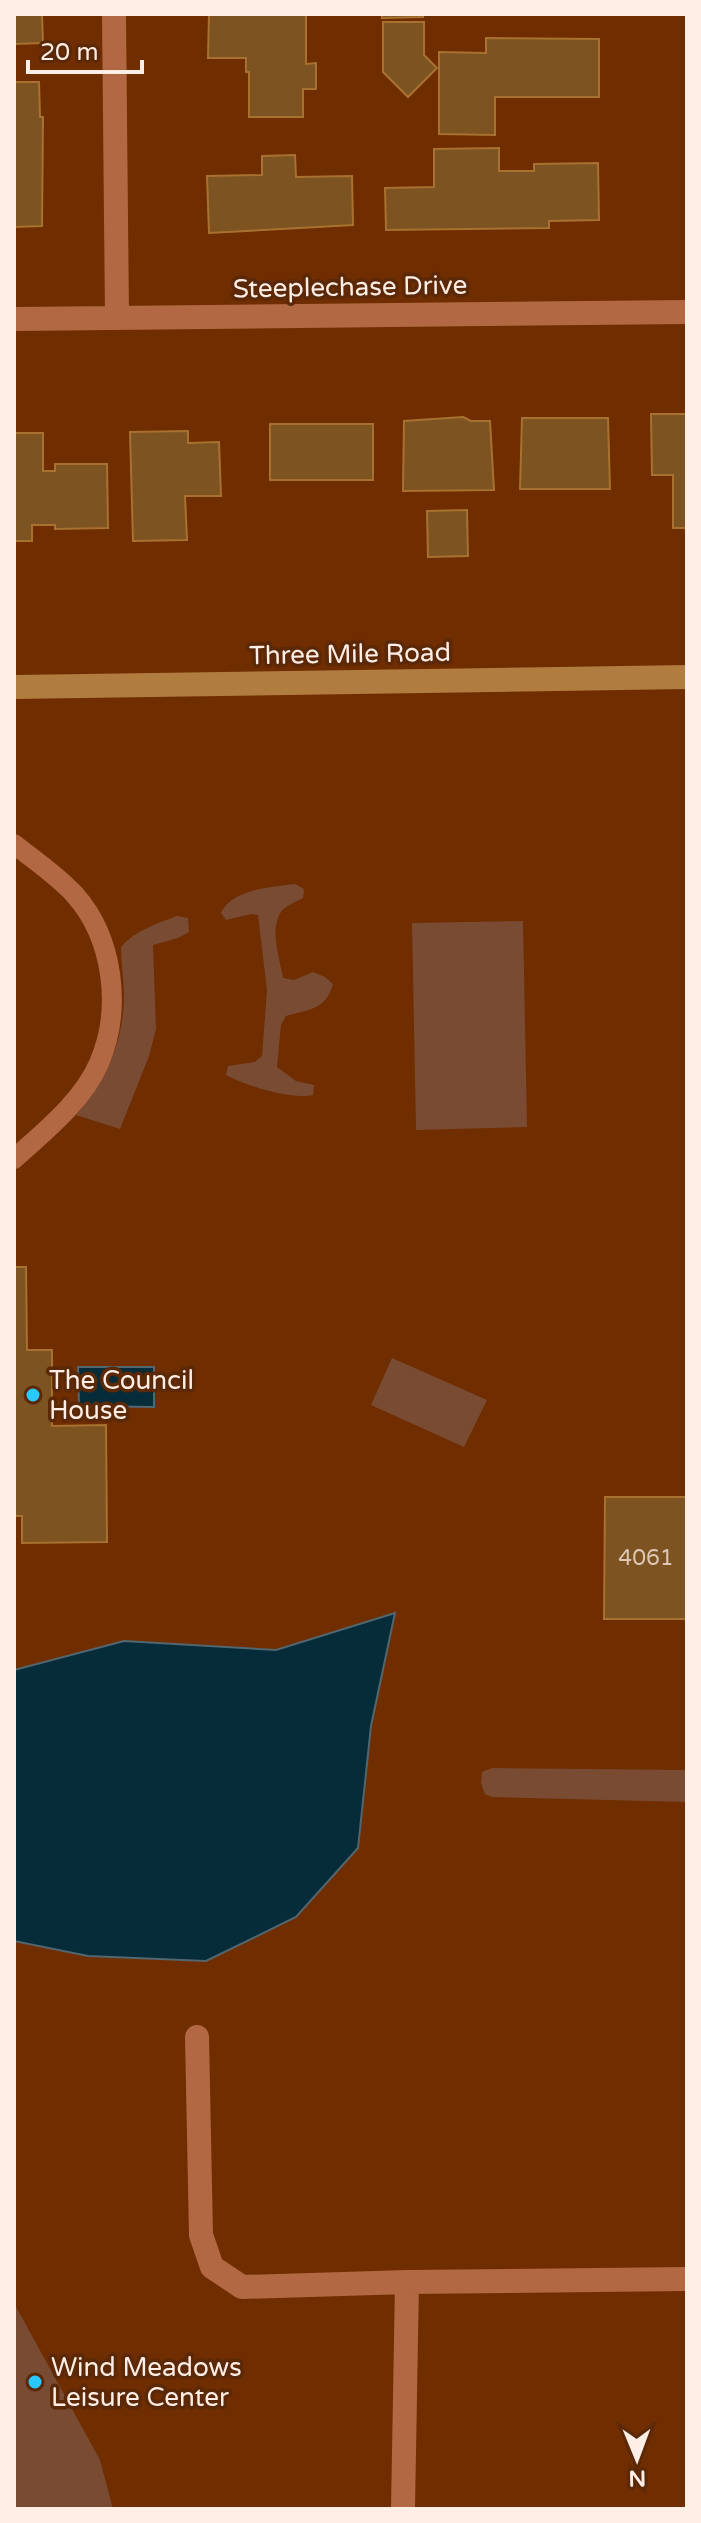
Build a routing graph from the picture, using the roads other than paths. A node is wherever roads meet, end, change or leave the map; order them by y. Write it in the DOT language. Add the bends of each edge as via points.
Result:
graph roads {
  1 [pos="114,14"];
  2 [pos="687,312"];
  3 [pos="117,318"];
  4 [pos="14,319"];
  5 [pos="687,677"];
  6 [pos="14,687"];
  7 [pos="14,844"];
  8 [pos="14,1159"];
  9 [pos="197,2037"];
  10 [pos="687,2279"];
  11 [pos="407,2282"];
  12 [pos="403,2509"];
  1 -- 3 [label="street"];
  2 -- 3 [label="street, Steeplechase Drive"];
  3 -- 4 [label="street, Steeplechase Drive"];
  5 -- 6 [label="street, Three Mile Road"];
  7 -- 8 [label="lane" via="74,894 94,921 112,992 99,1064 77,1097"];
  9 -- 11 [label="street" via="201,2235 212,2267 242,2287"];
  10 -- 11 [label="street"];
  11 -- 12 [label="street"];
}
